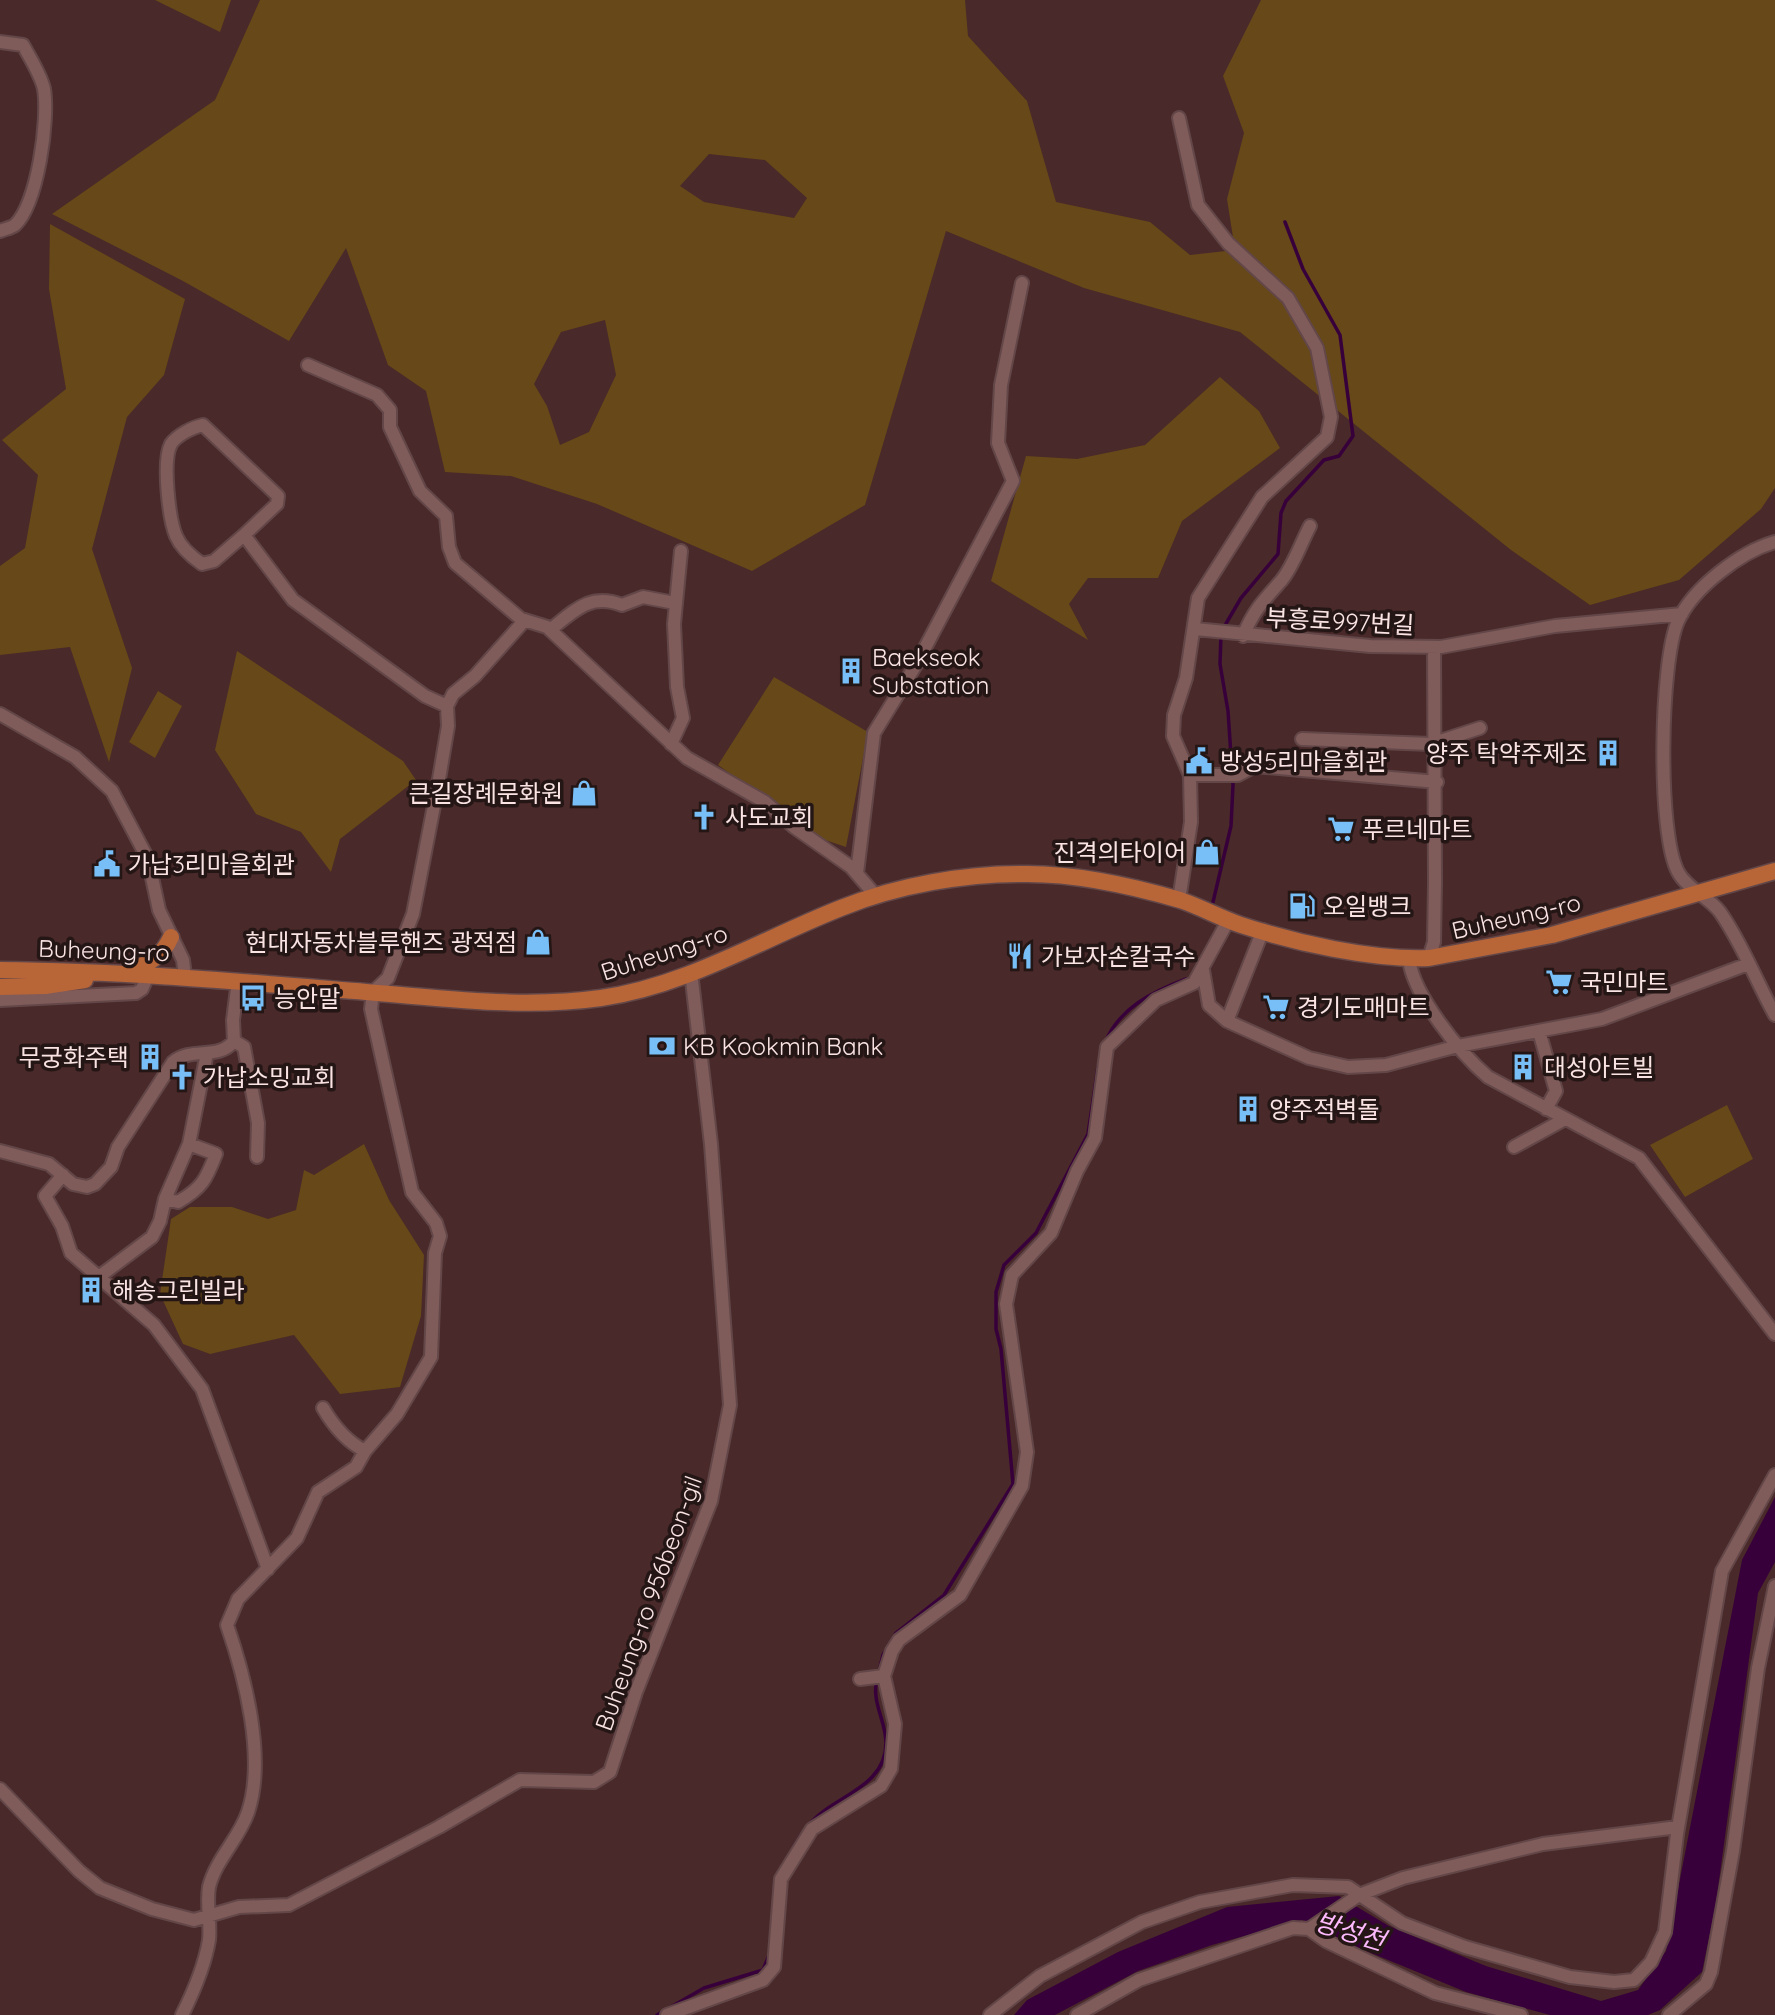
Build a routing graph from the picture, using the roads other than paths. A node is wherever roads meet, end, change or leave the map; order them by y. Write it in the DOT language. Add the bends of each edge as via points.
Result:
graph roads {
  1 [pos="0,42"];
  2 [pos="1179,118"];
  3 [pos="0,231"];
  4 [pos="1022,283"];
  5 [pos="309,365"];
  6 [pos="1310,526"];
  7 [pos="244,535"];
  8 [pos="1775,542"];
  9 [pos="681,551"];
  10 [pos="675,603"];
  11 [pos="1682,614"];
  12 [pos="524,621"];
  13 [pos="1195,629"];
  14 [pos="550,630"];
  15 [pos="1243,636"];
  16 [pos="1434,647"];
  17 [pos="447,706"];
  18 [pos="0,714"];
  19 [pos="1480,728"];
  20 [pos="1302,739"];
  21 [pos="1437,740"];
  22 [pos="671,744"];
  23 [pos="1190,775"];
  24 [pos="1437,782"];
  25 [pos="1775,871"];
  26 [pos="857,873"];
  27 [pos="1698,893"];
  28 [pos="876,896"];
  29 [pos="1179,900"];
  30 [pos="1228,919"];
  31 [pos="1264,930"];
  32 [pos="171,937"];
  33 [pos="1429,958"];
  34 [pos="1409,959"];
  35 [pos="1748,964"];
  36 [pos="0,970"];
  37 [pos="1203,971"];
  38 [pos="691,972"];
  39 [pos="149,973"];
  40 [pos="117,974"];
  41 [pos="185,976"];
  42 [pos="238,981"];
  43 [pos="0,987"];
  44 [pos="373,992"];
  45 [pos="0,1000"];
  46 [pos="1775,1015"];
  47 [pos="1227,1021"];
  48 [pos="1539,1031"];
  49 [pos="234,1041"];
  50 [pos="1458,1046"];
  51 [pos="207,1053"];
  52 [pos="1546,1109"];
  53 [pos="1565,1119"];
  54 [pos="189,1144"];
  55 [pos="1514,1146"];
  56 [pos="0,1151"];
  57 [pos="257,1157"];
  58 [pos="63,1175"];
  59 [pos="165,1199"];
  60 [pos="100,1276"];
  61 [pos="1775,1334"];
  62 [pos="323,1408"];
  63 [pos="365,1451"];
  64 [pos="1775,1475"];
  65 [pos="268,1569"];
  66 [pos="1775,1586"];
  67 [pos="884,1676"];
  68 [pos="860,1679"];
  69 [pos="0,1789"];
  70 [pos="1678,1827"];
  71 [pos="1359,1895"];
  72 [pos="210,1916"];
  73 [pos="1309,1929"];
  74 [pos="182,2015"];
  75 [pos="667,2015"];
  76 [pos="990,2015"];
  77 [pos="1077,2015"];
  78 [pos="1521,2015"];
  79 [pos="1669,2015"];
  1 -- 3 [label="street" via="23,45 44,88 39,163 28,205 14,226"];
  2 -- 13 [label="street" via="1198,205 1228,243 1288,298 1317,348 1331,417 1328,436 1262,497 1240,537 1228,547 1198,598"];
  4 -- 26 [label="street" via="1001,385 998,443 1013,481 917,663 874,733"];
  5 -- 12 [label="street" via="377,394 390,410 390,427 420,491 446,516 454,563"];
  6 -- 15 [label="street, 부흥로997번길" via="1282,580 1252,613"];
  7 -- 7 [label="street" via="277,504 278,496 203,425 193,427 172,443 168,454 170,508 177,538 202,564 214,561"];
  7 -- 17 [label="street" via="293,600 425,696"];
  8 -- 11 [label="street" via="1746,555 1701,590"];
  9 -- 10 [label="street"];
  10 -- 14 [label="street" via="643,597 622,605 603,598 587,603"];
  10 -- 22 [label="street" via="682,718"];
  11 -- 16 [label="street, 부흥로997번길"];
  11 -- 27 [label="street" via="1669,652 1664,817 1679,874"];
  12 -- 14 [label="street"];
  12 -- 17 [label="street" via="453,694"];
  13 -- 15 [label="street, 부흥로997번길"];
  13 -- 23 [label="street" via="1174,712 1173,736"];
  14 -- 22 [label="street"];
  15 -- 16 [label="street, 부흥로997번길"];
  16 -- 21 [label="street, 부흥로997번길"];
  17 -- 44 [label="street" via="448,726 413,914 388,978"];
  18 -- 32 [label="street" via="75,757 113,791 148,859 159,910"];
  19 -- 21 [label="street"];
  20 -- 21 [label="street" via="1395,745"];
  21 -- 24 [label="street, 부흥로997번길"];
  22 -- 26 [label="street" via="687,758 765,802"];
  23 -- 24 [label="street" via="1232,775 1255,766"];
  23 -- 29 [label="street" via="1191,822"];
  24 -- 33 [label="street, 부흥로997번길" via="1434,942"];
  25 -- 27 [label="main road, Buheung-ro"];
  26 -- 28 [label="street"];
  27 -- 33 [label="main road, Buheung-ro" via="1552,935"];
  27 -- 35 [label="street" via="1719,910"];
  28 -- 29 [label="main road, Buheung-ro" via="967,878 1027,873"];
  28 -- 38 [label="main road, Buheung-ro"];
  29 -- 30 [label="main road, Buheung-ro"];
  30 -- 31 [label="main road, Buheung-ro"];
  30 -- 37 [label="street"];
  31 -- 34 [label="main road, Buheung-ro" via="1316,944"];
  31 -- 47 [label="street"];
  32 -- 40 [label="main road" via="156,958"];
  32 -- 41 [label="street" via="183,960"];
  33 -- 34 [label="main road, Buheung-ro"];
  34 -- 50 [label="street" via="1410,974"];
  35 -- 46 [label="street"];
  35 -- 48 [label="street" via="1602,1019"];
  36 -- 40 [label="main road, Buheung-ro"];
  37 -- 47 [label="street" via="1209,1005"];
  37 -- 67 [label="street" via="1194,983 1156,1000 1107,1047 1095,1138 1051,1233 1012,1275 1006,1304 1027,1452 1022,1486 960,1595 899,1640"];
  38 -- 44 [label="main road, Buheung-ro" via="602,998 539,1003"];
  38 -- 72 [label="street, Buheung-ro 956beon-gil" via="710,1143 730,1405 711,1501 636,1692 610,1772 594,1782 520,1780 289,1905 239,1907"];
  39 -- 40 [label="main road, Buheung-ro"];
  39 -- 41 [label="main road, Buheung-ro"];
  39 -- 45 [label="street" via="136,993"];
  40 -- 43 [label="main road" via="45,986"];
  41 -- 42 [label="main road, Buheung-ro"];
  42 -- 44 [label="main road, Buheung-ro"];
  42 -- 49 [label="street"];
  44 -- 63 [label="street" via="371,1009 402,1159 412,1192 436,1223 440,1236 435,1253 431,1357 397,1414"];
  47 -- 50 [label="street" via="1310,1058 1348,1067 1386,1065"];
  48 -- 50 [label="street"];
  48 -- 52 [label="street" via="1556,1091"];
  49 -- 51 [label="street" via="229,1048"];
  49 -- 57 [label="street" via="244,1047 258,1124"];
  50 -- 52 [label="street" via="1488,1077"];
  51 -- 54 [label="street"];
  51 -- 58 [label="street" via="180,1056 167,1069 99,1180 81,1187"];
  52 -- 53 [label="street"];
  53 -- 55 [label="street"];
  53 -- 61 [label="street" via="1639,1158"];
  54 -- 59 [label="street"];
  54 -- 59 [label="street" via="216,1154 208,1176 198,1190 178,1202"];
  56 -- 58 [label="street" via="49,1164"];
  58 -- 60 [label="street" via="45,1196 71,1253"];
  59 -- 60 [label="street" via="152,1237"];
  60 -- 65 [label="street" via="154,1325 201,1389"];
  62 -- 63 [label="street" via="330,1421"];
  63 -- 65 [label="street" via="356,1467 318,1492 297,1538"];
  64 -- 70 [label="street" via="1722,1571"];
  65 -- 72 [label="street" via="238,1599 227,1625 245,1675 252,1716 254,1788 248,1814 209,1889"];
  66 -- 79 [label="street" via="1711,1972 1706,1983"];
  67 -- 68 [label="street"];
  67 -- 75 [label="street" via="895,1724 891,1769 881,1786 812,1829 781,1879 774,1967 763,1980"];
  69 -- 72 [label="street, Buheung-ro 956beon-gil" via="100,1888 194,1920"];
  70 -- 71 [label="street" via="1544,1844 1404,1878"];
  70 -- 71 [label="street" via="1665,1932 1651,1962 1633,1980 1570,1978 1476,1950 1402,1923"];
  71 -- 73 [label="street"];
  71 -- 76 [label="street" via="1348,1887 1293,1885 1200,1902 1142,1922 1040,1976"];
  72 -- 74 [label="street" via="204,1960"];
  73 -- 77 [label="street" via="1293,1928 1139,1980"];
  73 -- 78 [label="street" via="1435,1993"];
}
